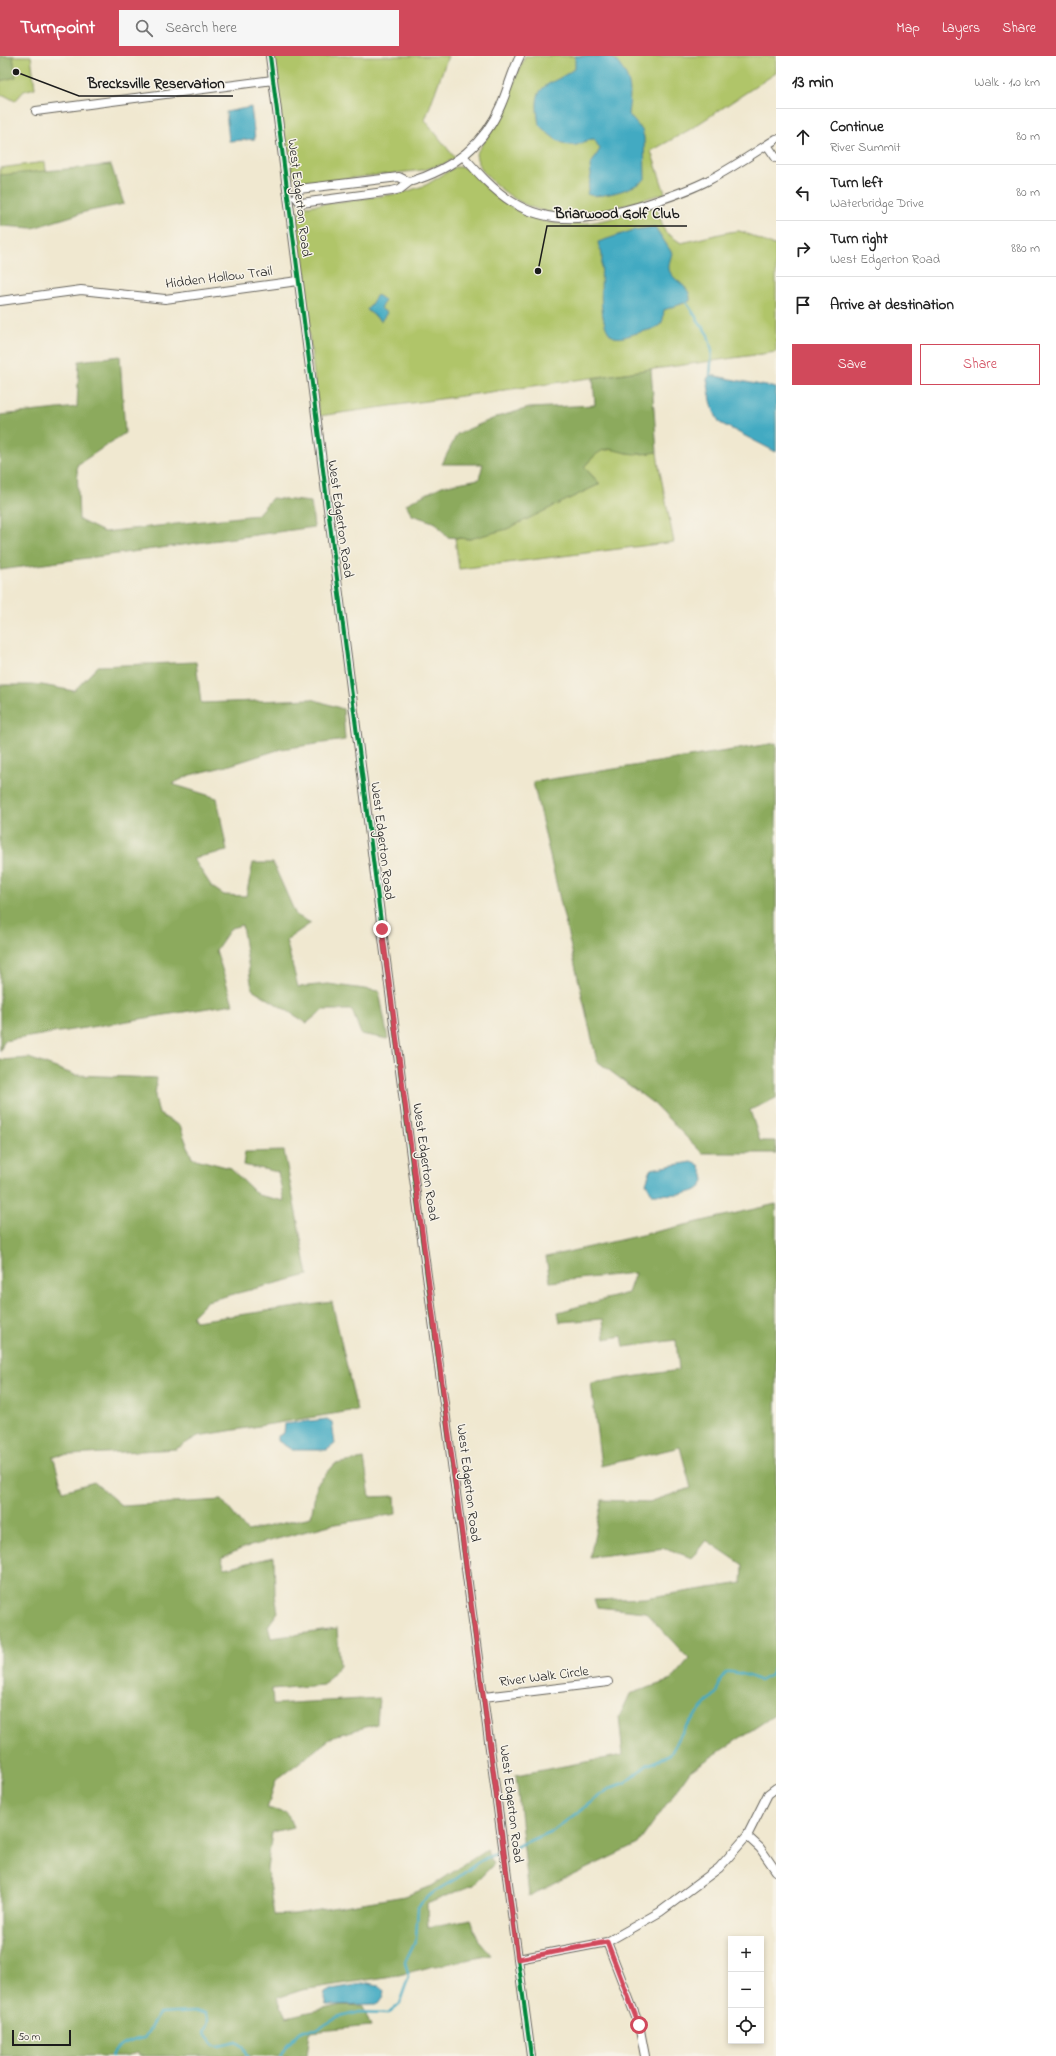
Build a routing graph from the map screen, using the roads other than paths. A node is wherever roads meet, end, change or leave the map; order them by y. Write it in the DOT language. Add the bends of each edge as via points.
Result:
graph roads {
  1 [pos="270,56"];
  2 [pos="520,56"];
  3 [pos="273,80"];
  4 [pos="36,111"];
  5 [pos="776,139"];
  6 [pos="767,145"];
  7 [pos="463,156"];
  8 [pos="776,158"];
  9 [pos="409,182"];
  10 [pos="292,197"];
  11 [pos="298,281"];
  12 [pos="0,301"];
  13 [pos="608,1682"];
  14 [pos="484,1698"];
  15 [pos="776,1788"];
  16 [pos="747,1836"];
  17 [pos="776,1871"];
  18 [pos="607,1942"];
  19 [pos="518,1959"];
  20 [pos="531,2056"];
  21 [pos="645,2056"];
  1 -- 3 [label="street, West Edgerton Road"];
  2 -- 7 [label="street" via="496,116 486,132"];
  3 -- 4 [label="street"];
  3 -- 10 [label="street, West Edgerton Road"];
  5 -- 6 [label="street"];
  6 -- 7 [label="street" via="726,171 679,194 618,212 573,220 543,215 512,203 490,185"];
  6 -- 8 [label="street"];
  7 -- 9 [label="street" via="439,172"];
  9 -- 10 [label="street" via="399,177 299,190"];
  9 -- 10 [label="street" via="400,189 385,192 301,203"];
  10 -- 11 [label="street, West Edgerton Road"];
  11 -- 12 [label="street, Hidden Hollow Trail" via="170,299 81,290"];
  11 -- 14 [label="street, West Edgerton Road"];
  13 -- 14 [label="street, River Walk Circle"];
  14 -- 19 [label="street, West Edgerton Road"];
  15 -- 16 [label="street" via="768,1794"];
  16 -- 17 [label="street" via="760,1848"];
  16 -- 18 [label="street" via="719,1868 660,1912"];
  18 -- 19 [label="street"];
  18 -- 21 [label="street" via="639,2025"];
  19 -- 20 [label="street, West Edgerton Road"];
}
